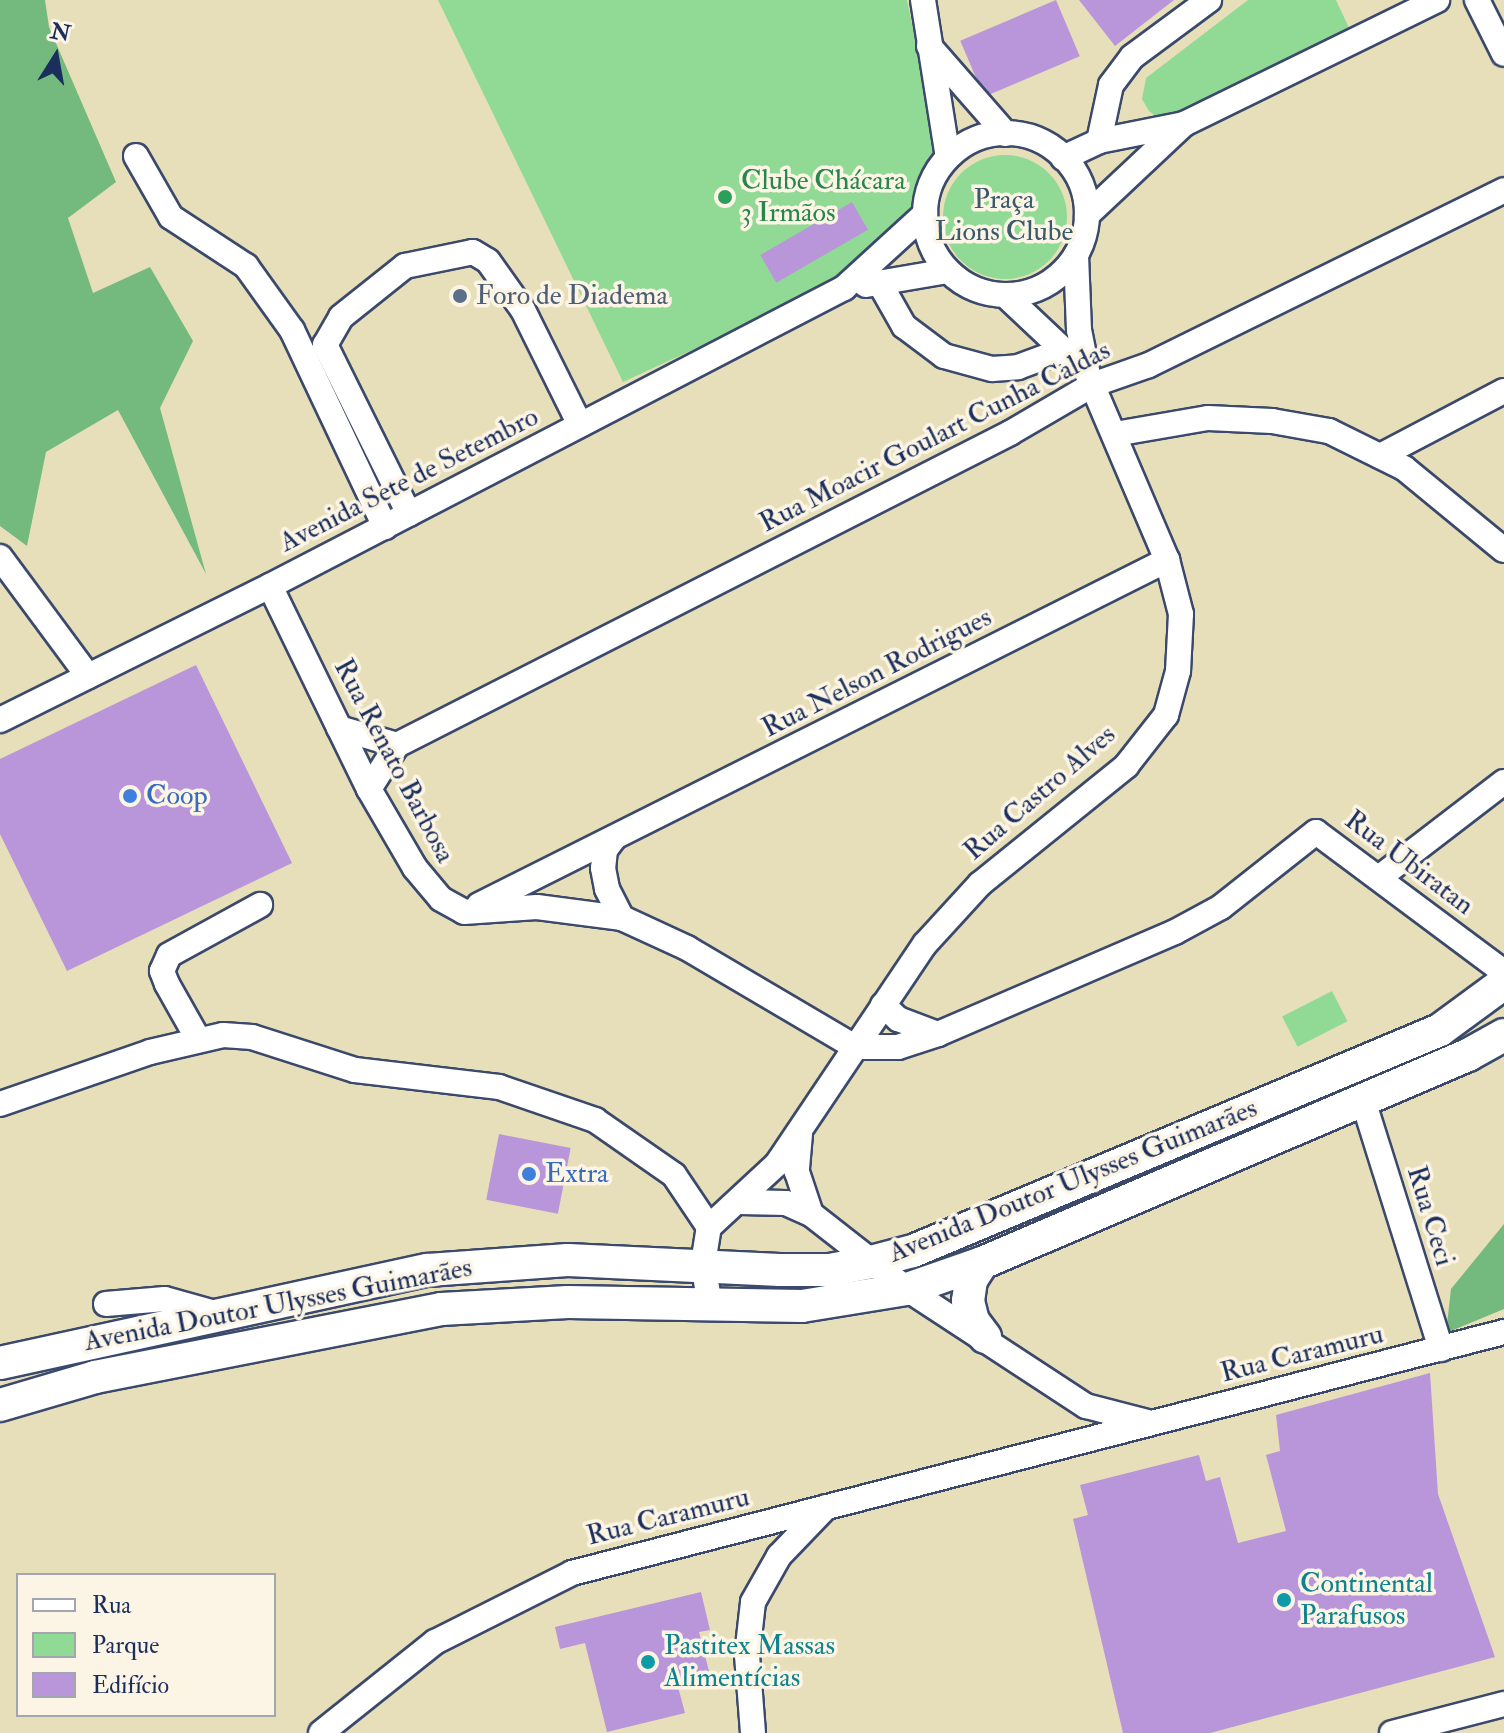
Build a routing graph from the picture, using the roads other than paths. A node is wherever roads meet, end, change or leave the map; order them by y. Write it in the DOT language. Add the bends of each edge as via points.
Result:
graph roads {
  1 [pos="923,0"];
  2 [pos="1209,0"];
  3 [pos="1437,0"];
  4 [pos="1477,0"];
  5 [pos="929,46"];
  6 [pos="1504,54"];
  7 [pos="1184,124"];
  8 [pos="1006,134"];
  9 [pos="1099,141"];
  10 [pos="136,156"];
  11 [pos="948,157"];
  12 [pos="1063,158"];
  13 [pos="1504,190"];
  14 [pos="925,214"];
  15 [pos="1087,215"];
  16 [pos="1076,255"];
  17 [pos="948,271"];
  18 [pos="879,282"];
  19 [pos="844,288"];
  20 [pos="1005,295"];
  21 [pos="1064,350"];
  22 [pos="1090,380"];
  23 [pos="1504,391"];
  24 [pos="580,425"];
  25 [pos="1115,434"];
  26 [pos="1380,456"];
  27 [pos="409,514"];
  28 [pos="385,527"];
  29 [pos="1504,550"];
  30 [pos="0,557"];
  31 [pos="1167,560"];
  32 [pos="270,586"];
  33 [pos="88,676"];
  34 [pos="0,720"];
  35 [pos="339,728"];
  36 [pos="397,745"];
  37 [pos="1504,782"];
  38 [pos="369,789"];
  39 [pos="614,838"];
  40 [pos="1380,877"];
  41 [pos="260,905"];
  42 [pos="464,912"];
  43 [pos="622,918"];
  44 [pos="1504,972"];
  45 [pos="1504,983"];
  46 [pos="883,1005"];
  47 [pos="938,1034"];
  48 [pos="1504,1035"];
  49 [pos="198,1039"];
  50 [pos="855,1047"];
  51 [pos="1363,1100"];
  52 [pos="0,1104"];
  53 [pos="801,1131"];
  54 [pos="740,1202"];
  55 [pos="811,1214"];
  56 [pos="709,1227"];
  57 [pos="871,1262"];
  58 [pos="982,1263"];
  59 [pos="703,1264"];
  60 [pos="907,1289"];
  61 [pos="106,1304"];
  62 [pos="710,1305"];
  63 [pos="215,1313"];
  64 [pos="1504,1332"];
  65 [pos="985,1337"];
  66 [pos="1441,1349"];
  67 [pos="0,1363"];
  68 [pos="0,1405"];
  69 [pos="1086,1406"];
  70 [pos="1153,1423"];
  71 [pos="1069,1444"];
  72 [pos="826,1507"];
  73 [pos="1504,1704"];
  74 [pos="321,1733"];
  75 [pos="753,1733"];
  76 [pos="1392,1733"];
  1 -- 5 [label="street"];
  2 -- 9 [label="street" via="1132,57 1111,85"];
  3 -- 7 [label="street"];
  4 -- 6 [label="street"];
  5 -- 8 [label="street"];
  5 -- 11 [label="street"];
  7 -- 9 [label="street"];
  7 -- 15 [label="street"];
  8 -- 11 [label="street" via="985,136"];
  8 -- 12 [label="street" via="1047,145"];
  9 -- 12 [label="street"];
  10 -- 28 [label="street" via="171,217 246,266 292,330"];
  11 -- 14 [label="street" via="927,193"];
  12 -- 15 [label="street" via="1076,175"];
  13 -- 22 [label="street, Rua Moacir Goulart Cunha Caldas" via="1149,365"];
  14 -- 17 [label="street" via="927,235"];
  14 -- 19 [label="street, Avenida Sete de Setembro"];
  15 -- 16 [label="street"];
  16 -- 20 [label="street" via="1046,285"];
  16 -- 22 [label="street, Rua Castro Alves" via="1079,330"];
  17 -- 18 [label="street, Avenida Sete de Setembro"];
  17 -- 20 [label="street" via="965,284"];
  18 -- 19 [label="street, Avenida Sete de Setembro"];
  18 -- 21 [label="street" via="904,326 944,356 980,367 1018,367"];
  19 -- 24 [label="street, Avenida Sete de Setembro"];
  20 -- 21 [label="street, Rua Castro Alves"];
  21 -- 22 [label="street, Rua Castro Alves"];
  22 -- 25 [label="street, Rua Castro Alves"];
  22 -- 36 [label="street, Rua Moacir Goulart Cunha Caldas" via="1010,433"];
  23 -- 26 [label="street"];
  24 -- 27 [label="street, Avenida Sete de Setembro"];
  24 -- 27 [label="street" via="523,310 488,261 473,252 453,253 405,266 341,317 325,345"];
  25 -- 26 [label="street" via="1208,418 1272,421 1329,431"];
  25 -- 31 [label="street, Rua Castro Alves"];
  26 -- 29 [label="street" via="1404,468"];
  27 -- 28 [label="street, Avenida Sete de Setembro"];
  28 -- 32 [label="street, Avenida Sete de Setembro"];
  30 -- 33 [label="street"];
  31 -- 39 [label="street, Rua Nelson Rodrigues"];
  31 -- 46 [label="street, Rua Castro Alves" via="1181,614 1178,671 1166,715 1126,766 980,884 925,944"];
  32 -- 33 [label="street, Avenida Sete de Setembro"];
  32 -- 35 [label="street, Rua Renato Barbosa"];
  33 -- 34 [label="street, Avenida Sete de Setembro"];
  35 -- 36 [label="street"];
  35 -- 38 [label="street, Rua Renato Barbosa"];
  36 -- 38 [label="street"];
  37 -- 40 [label="street"];
  38 -- 42 [label="street, Rua Renato Barbosa" via="428,888"];
  39 -- 42 [label="street, Rua Nelson Rodrigues"];
  39 -- 43 [label="street" via="605,850 603,868"];
  40 -- 44 [label="street, Rua Ubiratan"];
  40 -- 47 [label="street, Rua Ubiratan" via="1316,832 1221,907"];
  41 -- 49 [label="street" via="169,955 162,971"];
  42 -- 43 [label="street" via="537,907"];
  43 -- 50 [label="street" via="687,948"];
  45 -- 57 [label="main road, Avenida Doutor Ulysses Guimarães" via="1440,1030 913,1251"];
  46 -- 47 [label="street" via="898,1019"];
  46 -- 50 [label="street, Rua Castro Alves"];
  47 -- 50 [label="street" via="898,1047"];
  48 -- 51 [label="main road, Avenida Doutor Ulysses Guimarães"];
  49 -- 52 [label="street"];
  49 -- 56 [label="street" via="252,1037 355,1070 499,1087 543,1099 595,1120 663,1166 699,1205"];
  50 -- 53 [label="street, Rua Castro Alves"];
  51 -- 58 [label="main road, Avenida Doutor Ulysses Guimarães"];
  51 -- 66 [label="street, Rua Ceci"];
  53 -- 54 [label="street, Rua Castro Alves"];
  53 -- 55 [label="street, Rua Castro Alves" via="797,1172"];
  54 -- 55 [label="street" via="786,1203"];
  54 -- 56 [label="street, Rua Castro Alves"];
  55 -- 57 [label="street"];
  56 -- 59 [label="street"];
  57 -- 59 [label="main road, Avenida Doutor Ulysses Guimarães" via="830,1270"];
  57 -- 60 [label="street"];
  58 -- 60 [label="main road, Avenida Doutor Ulysses Guimarães"];
  58 -- 65 [label="main road" via="971,1280 968,1301 973,1321"];
  59 -- 62 [label="street"];
  59 -- 63 [label="main road, Avenida Doutor Ulysses Guimarães" via="498,1263 428,1270"];
  60 -- 62 [label="main road, Avenida Doutor Ulysses Guimarães" via="802,1306"];
  60 -- 65 [label="street"];
  61 -- 63 [label="street" via="165,1299"];
  62 -- 68 [label="main road, Avenida Doutor Ulysses Guimarães" via="568,1302 441,1309 95,1377"];
  63 -- 67 [label="main road, Avenida Doutor Ulysses Guimarães"];
  64 -- 66 [label="street, Rua Caramuru"];
  65 -- 69 [label="street"];
  66 -- 70 [label="street, Rua Caramuru"];
  69 -- 70 [label="street"];
  69 -- 71 [label="street"];
  70 -- 71 [label="street, Rua Caramuru"];
  71 -- 72 [label="street, Rua Caramuru"];
  72 -- 74 [label="street, Rua Caramuru" via="572,1573 510,1600 435,1642"];
  72 -- 75 [label="street" via="779,1556 753,1602 747,1655"];
  73 -- 76 [label="street"];
}
